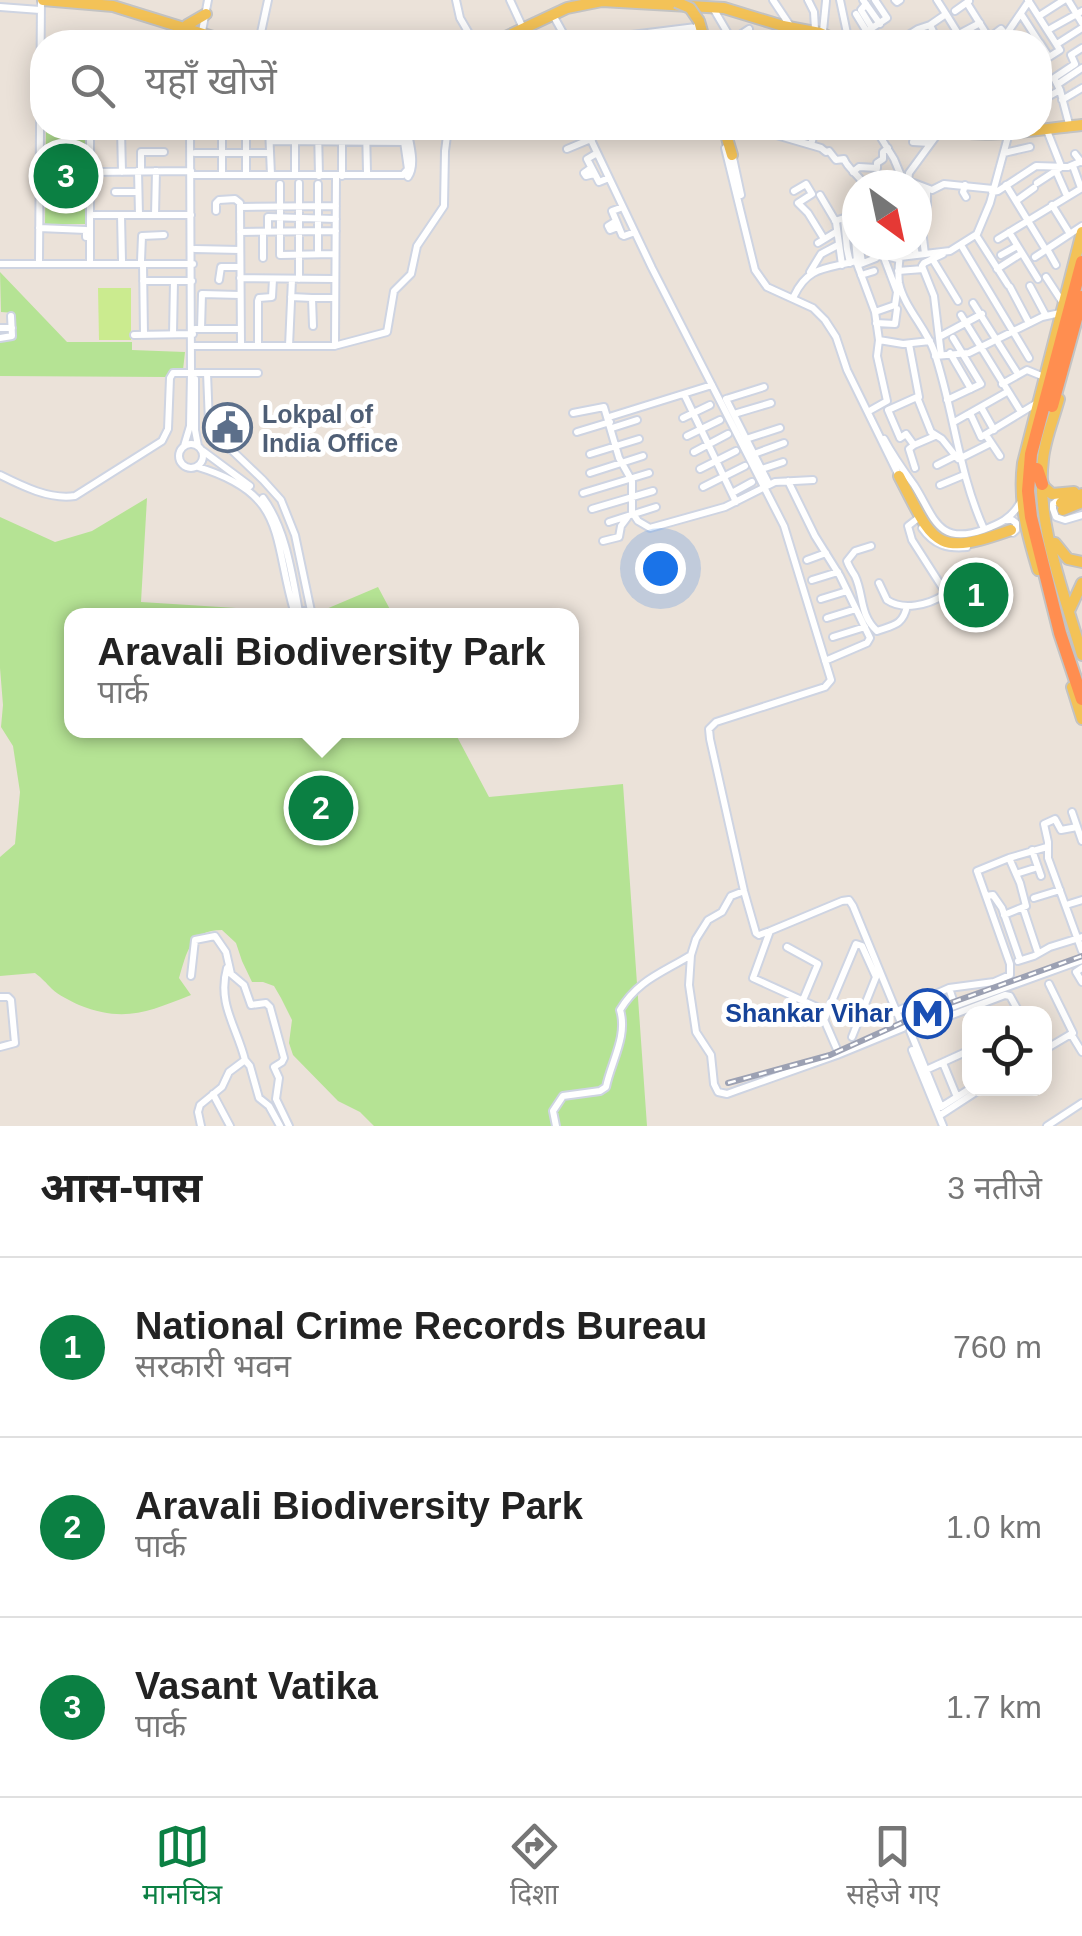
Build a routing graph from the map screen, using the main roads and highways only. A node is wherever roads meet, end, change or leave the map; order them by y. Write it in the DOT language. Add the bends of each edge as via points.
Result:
graph roads {
  1 [pos="91,0"];
  2 [pos="574,0"];
  3 [pos="656,0"];
  4 [pos="674,2"];
  5 [pos="41,3"];
  6 [pos="694,3"];
  7 [pos="197,30"];
  8 [pos="199,30"];
  9 [pos="513,30"];
  10 [pos="520,30"];
  11 [pos="700,30"];
  12 [pos="783,30"];
  13 [pos="784,30"];
  14 [pos="1082,123"];
  15 [pos="1052,126"];
  16 [pos="1052,126"];
  17 [pos="728,140"];
  18 [pos="732,155"];
  19 [pos="1078,231"];
  20 [pos="1082,262"];
  21 [pos="1082,296"];
  22 [pos="1082,314"];
  23 [pos="1049,379"];
  24 [pos="1041,400"];
  25 [pos="1036,469"];
  26 [pos="906,473"];
  27 [pos="1042,484"];
  28 [pos="1081,500"];
  29 [pos="1063,507"];
  30 [pos="1048,529"];
  31 [pos="1028,536"];
  32 [pos="1082,562"];
  33 [pos="1082,583"];
  34 [pos="1070,612"];
  35 [pos="1082,655"];
  36 [pos="1082,676"];
  37 [pos="1082,700"];
  38 [pos="1082,720"];
  1 -- 8 [label="main road"];
  2 -- 9 [label="main road"];
  3 -- 4 [label="main road"];
  4 -- 6 [label="main road"];
  4 -- 10 [label="main road" via="580,4"];
  4 -- 11 [label="main road, bridge" via="690,8"];
  5 -- 7 [label="main road" via="111,6"];
  6 -- 12 [label="main road"];
  6 -- 13 [label="main road" via="739,6"];
  14 -- 15 [label="main road"];
  14 -- 16 [label="main road"];
  17 -- 18 [label="main road"];
  19 -- 23 [label="main road"];
  20 -- 23 [label="highway"];
  21 -- 23 [label="highway"];
  22 -- 27 [label="main road" via="1043,456"];
  23 -- 24 [label="highway"];
  23 -- 25 [label="highway"];
  24 -- 31 [label="main road" via="1023,463"];
  24 -- 37 [label="highway" via="1028,473 1031,517"];
  25 -- 27 [label="highway"];
  25 -- 36 [label="highway" via="1036,509"];
  26 -- 31 [label="main road" via="939,534 968,538 1009,527"];
  27 -- 28 [label="main road" via="1052,494"];
  27 -- 30 [label="main road"];
  28 -- 29 [label="main road"];
  30 -- 32 [label="main road" via="1062,554"];
  30 -- 34 [label="main road"];
  31 -- 38 [label="main road"];
  33 -- 34 [label="main road"];
  34 -- 35 [label="main road"];
}
